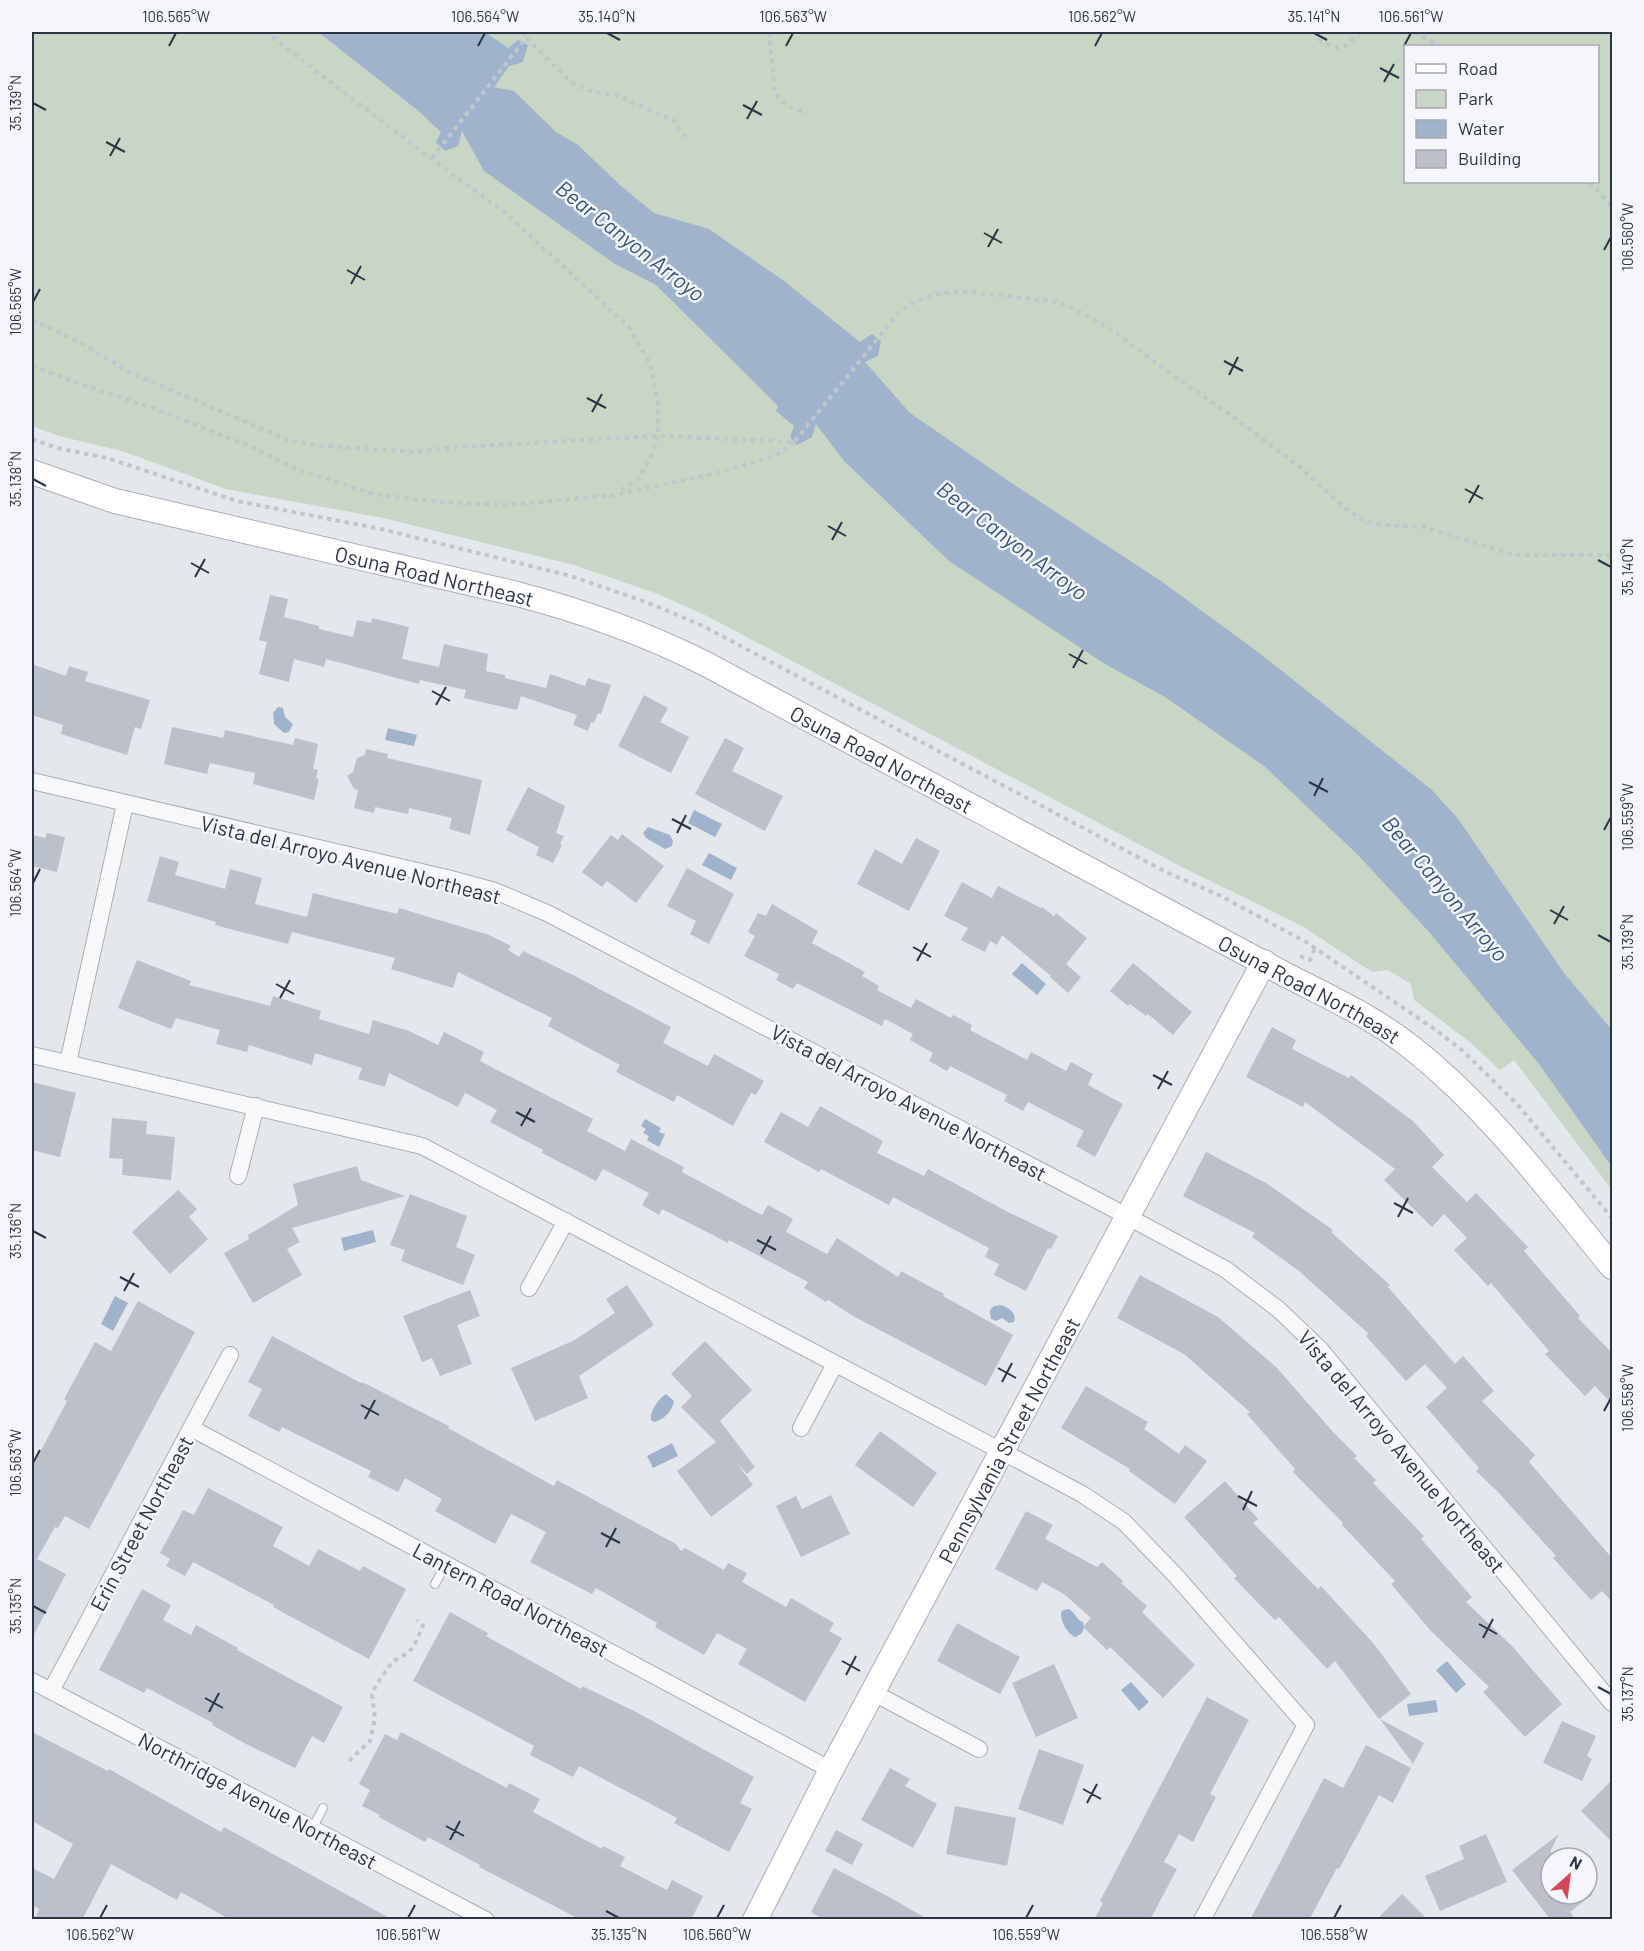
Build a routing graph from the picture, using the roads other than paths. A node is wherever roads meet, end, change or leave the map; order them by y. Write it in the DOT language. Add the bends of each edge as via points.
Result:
graph roads {
  1 [pos="32,472"];
  2 [pos="32,781"];
  3 [pos="125,804"];
  4 [pos="1264,962"];
  5 [pos="32,1055"];
  6 [pos="68,1063"];
  7 [pos="256,1106"];
  8 [pos="238,1176"];
  9 [pos="1127,1217"];
  10 [pos="566,1221"];
  11 [pos="1612,1267"];
  12 [pos="529,1288"];
  13 [pos="231,1355"];
  14 [pos="835,1364"];
  15 [pos="191,1428"];
  16 [pos="801,1428"];
  17 [pos="1003,1452"];
  18 [pos="446,1564"];
  19 [pos="435,1584"];
  20 [pos="32,1681"];
  21 [pos="51,1691"];
  22 [pos="874,1693"];
  23 [pos="1612,1703"];
  24 [pos="979,1749"];
  25 [pos="831,1770"];
  26 [pos="323,1808"];
  27 [pos="312,1829"];
  28 [pos="486,1920"];
  29 [pos="755,1920"];
  30 [pos="1202,1920"];
  1 -- 4 [label="street, Osuna Road Northeast" via="115,501 563,606 641,634 704,663"];
  2 -- 3 [label="street, Vista del Arroyo Avenue Northeast"];
  3 -- 6 [label="street"];
  3 -- 9 [label="street, Vista del Arroyo Avenue Northeast" via="495,891 547,913"];
  4 -- 9 [label="street, Pennsylvania Street Northeast"];
  4 -- 11 [label="street, Osuna Road Northeast" via="1363,1014 1411,1047 1457,1087"];
  5 -- 6 [label="street"];
  6 -- 7 [label="street"];
  7 -- 8 [label="street"];
  7 -- 10 [label="street" via="422,1146"];
  9 -- 17 [label="street, Pennsylvania Street Northeast"];
  9 -- 23 [label="street, Vista del Arroyo Avenue Northeast" via="1225,1269 1278,1309 1320,1348"];
  10 -- 12 [label="street"];
  10 -- 14 [label="street"];
  13 -- 15 [label="street, Erin Street Northeast"];
  14 -- 16 [label="street"];
  14 -- 17 [label="street"];
  15 -- 18 [label="street, Lantern Road Northeast"];
  15 -- 21 [label="street, Erin Street Northeast"];
  17 -- 22 [label="street, Pennsylvania Street Northeast"];
  17 -- 30 [label="street" via="1082,1494 1124,1522 1306,1725"];
  18 -- 19 [label="lane"];
  18 -- 25 [label="street, Lantern Road Northeast"];
  20 -- 21 [label="street, Northridge Avenue Northeast"];
  21 -- 27 [label="street, Northridge Avenue Northeast"];
  22 -- 24 [label="street"];
  22 -- 25 [label="street, Pennsylvania Street Northeast"];
  25 -- 29 [label="street, Pennsylvania Street Northeast"];
  26 -- 27 [label="lane"];
  27 -- 28 [label="street, Northridge Avenue Northeast"];
}
